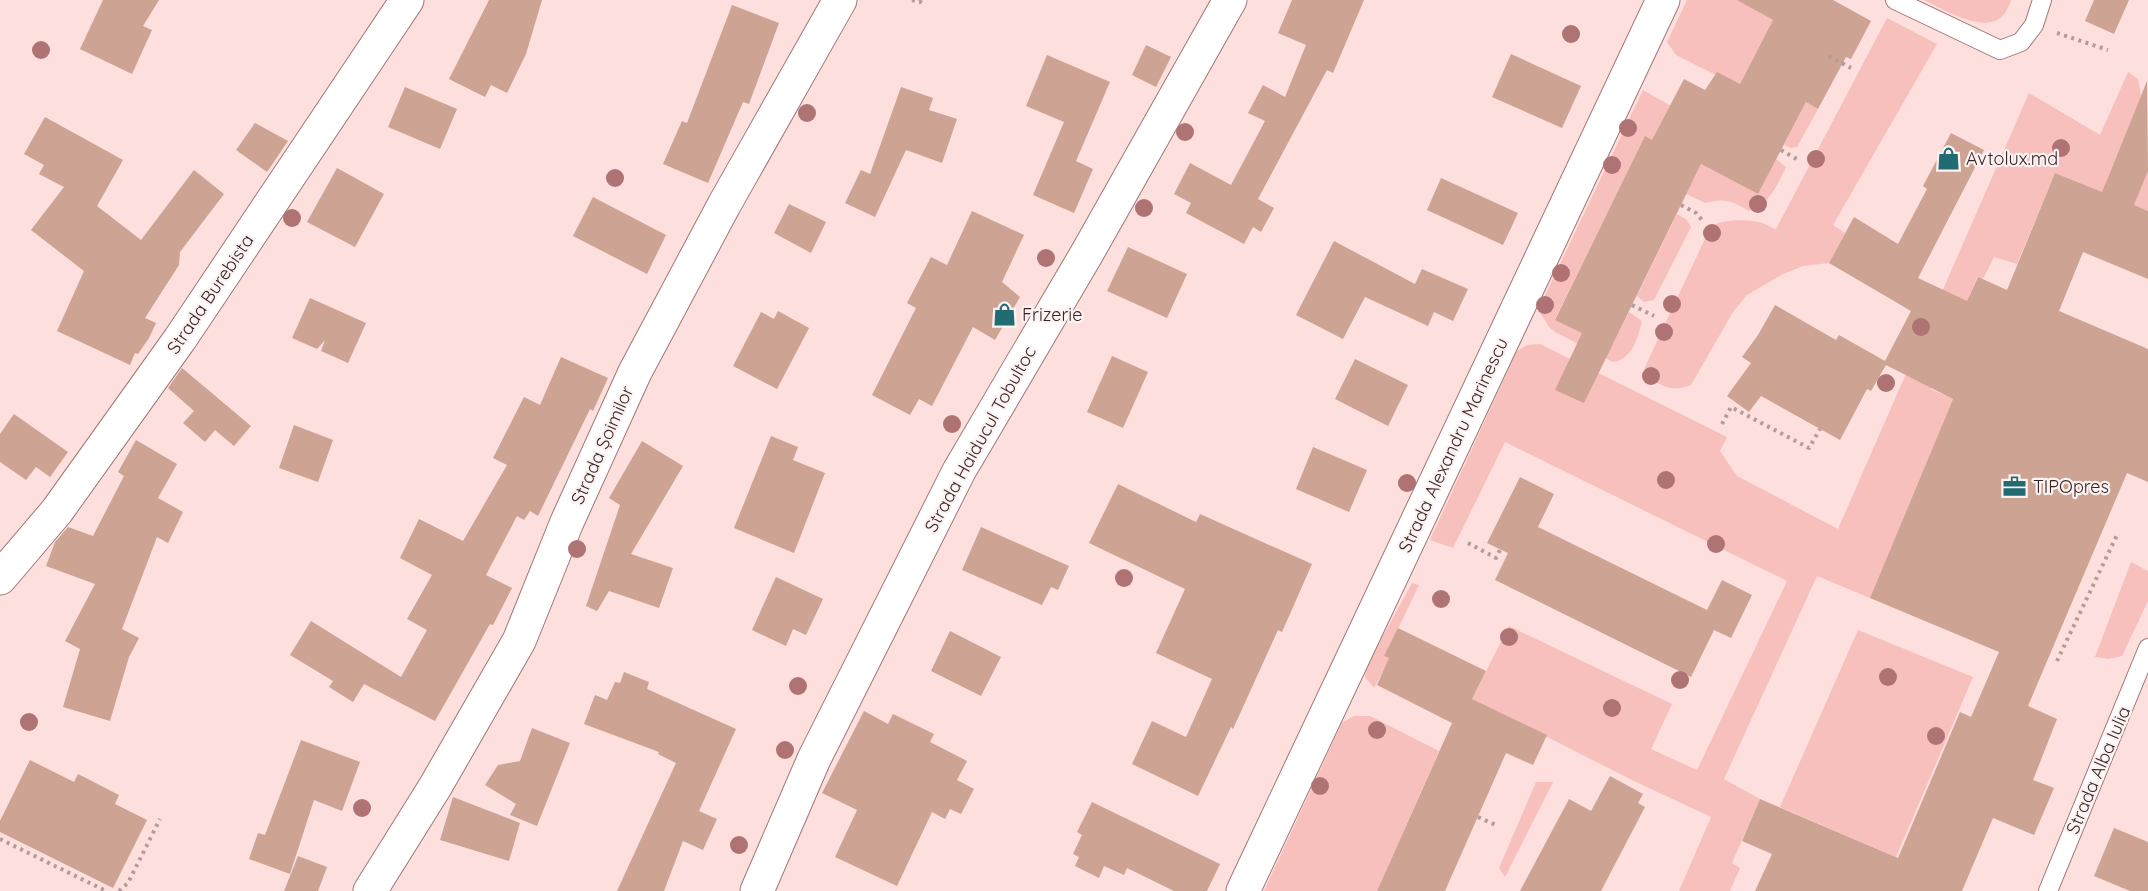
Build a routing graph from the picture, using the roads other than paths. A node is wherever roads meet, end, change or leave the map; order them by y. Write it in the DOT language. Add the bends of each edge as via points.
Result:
graph roads {
  1 [pos="407,0"];
  2 [pos="840,0"];
  3 [pos="1230,0"];
  4 [pos="1663,0"];
  5 [pos="1895,0"];
  6 [pos="2043,0"];
  7 [pos="0,578"];
  8 [pos="2148,648"];
  9 [pos="370,891"];
  10 [pos="757,891"];
  11 [pos="1243,891"];
  12 [pos="2048,891"];
  1 -- 7 [label="street, Strada Burebista" via="180,339 57,511"];
  2 -- 9 [label="street, Strada Șoimilor" via="635,372 567,522 519,641"];
  3 -- 10 [label="street, Strada Haiducul Tobultoc" via="959,471 814,759"];
  4 -- 11 [label="street, Strada Alexandru Marinescu"];
  5 -- 6 [label="lane" via="2000,50 2021,42 2034,25"];
  8 -- 12 [label="lane, Strada Alba Iulia"];
}
